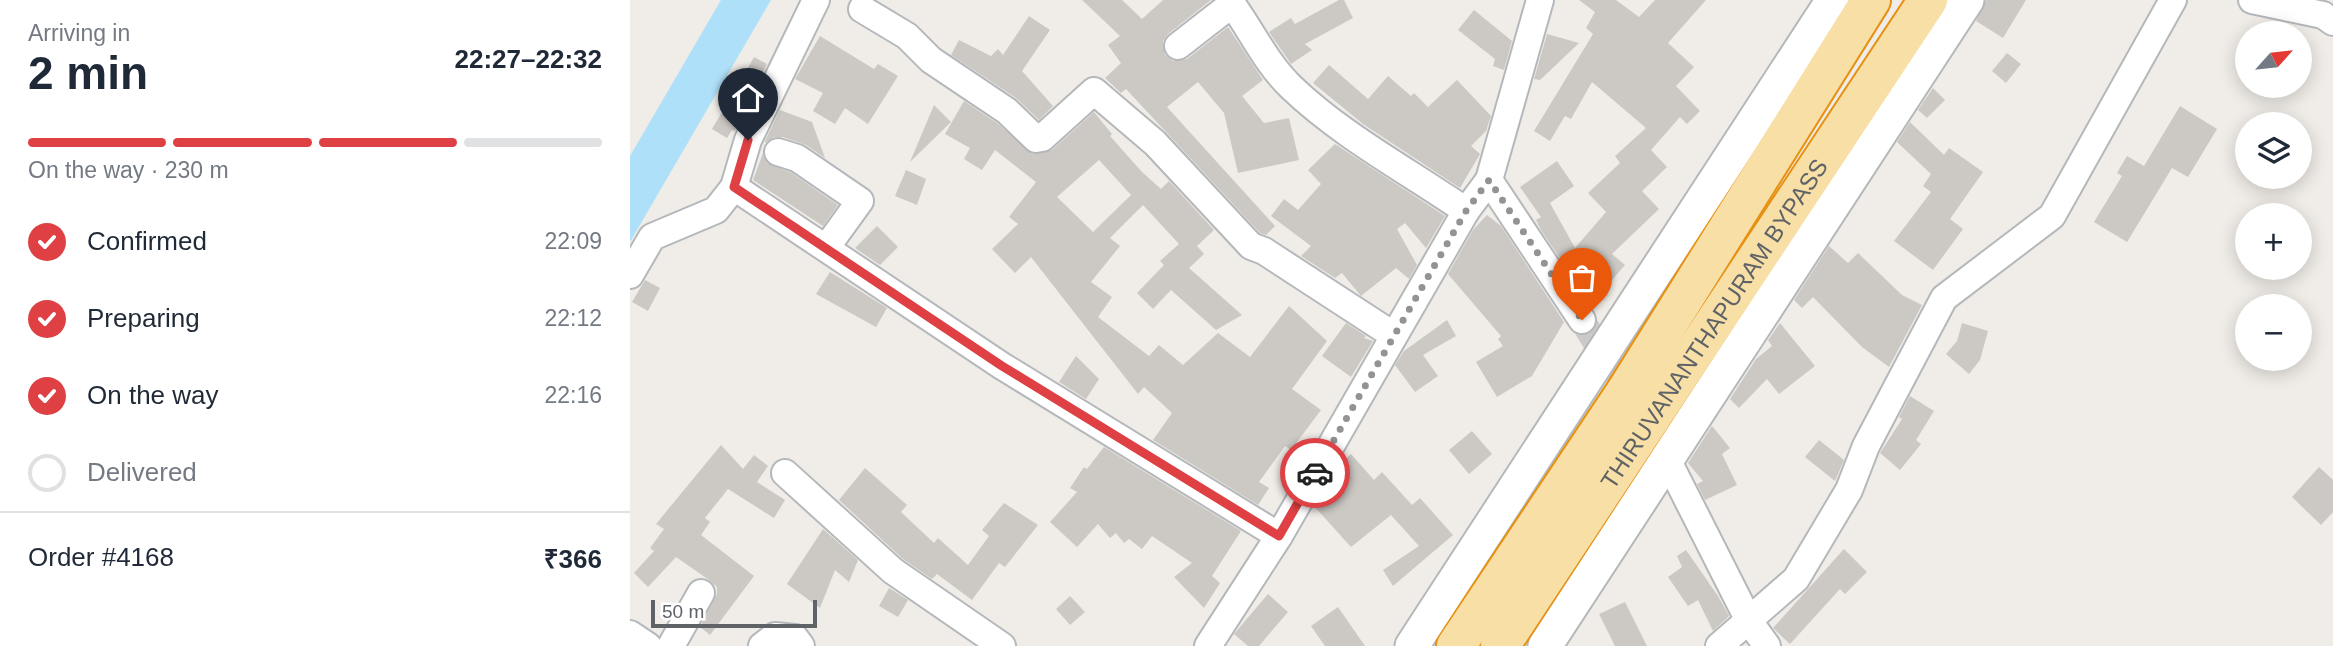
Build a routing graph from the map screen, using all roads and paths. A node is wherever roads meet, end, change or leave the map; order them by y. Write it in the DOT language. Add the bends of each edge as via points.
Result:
graph roads {
  1 [pos="816,0"];
  2 [pos="1833,0"];
  3 [pos="1871,0"];
  4 [pos="1928,0"];
  5 [pos="1967,0"];
  6 [pos="2172,0"];
  7 [pos="2252,0"];
  8 [pos="1230,2"];
  9 [pos="1535,4"];
  10 [pos="862,9"];
  11 [pos="2333,22"];
  12 [pos="1178,46"];
  13 [pos="778,152"];
  14 [pos="1489,180"];
  15 [pos="734,187"];
  16 [pos="1466,211"];
  17 [pos="826,248"];
  18 [pos="630,275"];
  19 [pos="1582,320"];
  20 [pos="1393,335"];
  21 [pos="1668,461"];
  22 [pos="785,473"];
  23 [pos="1279,536"];
  24 [pos="701,593"];
  25 [pos="1749,621"];
  26 [pos="630,634"];
  27 [pos="648,646"];
  28 [pos="671,646"];
  29 [pos="762,646"];
  30 [pos="801,646"];
  31 [pos="1002,646"];
  32 [pos="1208,646"];
  33 [pos="1412,646"];
  34 [pos="1456,646"];
  35 [pos="1500,646"];
  36 [pos="1545,646"];
  37 [pos="1720,646"];
  38 [pos="1767,646"];
  1 -- 15 [label="street" via="748,140"];
  2 -- 33 [label="street"];
  3 -- 34 [label="highway, THIRUVANANTHAPURAM BYPASS" via="1626,391"];
  4 -- 35 [label="highway, THIRUVANANTHAPURAM BYPASS"];
  5 -- 21 [label="street, THIRUVANANTHAPURAM BYPASS"];
  6 -- 25 [label="street" via="2052,216 1944,298 1866,446 1849,490 1796,579"];
  7 -- 11 [label="street" via="2323,15"];
  8 -- 12 [label="street"];
  8 -- 16 [label="street" via="1263,55 1290,86 1332,121"];
  9 -- 14 [label="street"];
  10 -- 20 [label="street" via="907,36 931,60 1007,111 1035,139 1042,138 1094,91 1155,143 1251,246"];
  13 -- 17 [label="street" via="797,158 860,201"];
  14 -- 16 [label="street"];
  14 -- 19 [label="street"];
  15 -- 17 [label="street"];
  15 -- 18 [label="street" via="716,210 652,237"];
  16 -- 20 [label="street"];
  17 -- 23 [label="street" via="1002,366"];
  20 -- 23 [label="street"];
  21 -- 25 [label="street"];
  21 -- 36 [label="street, THIRUVANANTHAPURAM BYPASS"];
  22 -- 31 [label="street" via="893,571"];
  23 -- 32 [label="street"];
  24 -- 28 [label="street"];
  25 -- 37 [label="street"];
  25 -- 38 [label="street"];
  26 -- 27 [label="street"];
  29 -- 30 [label="street" via="775,636 794,638"];
}
